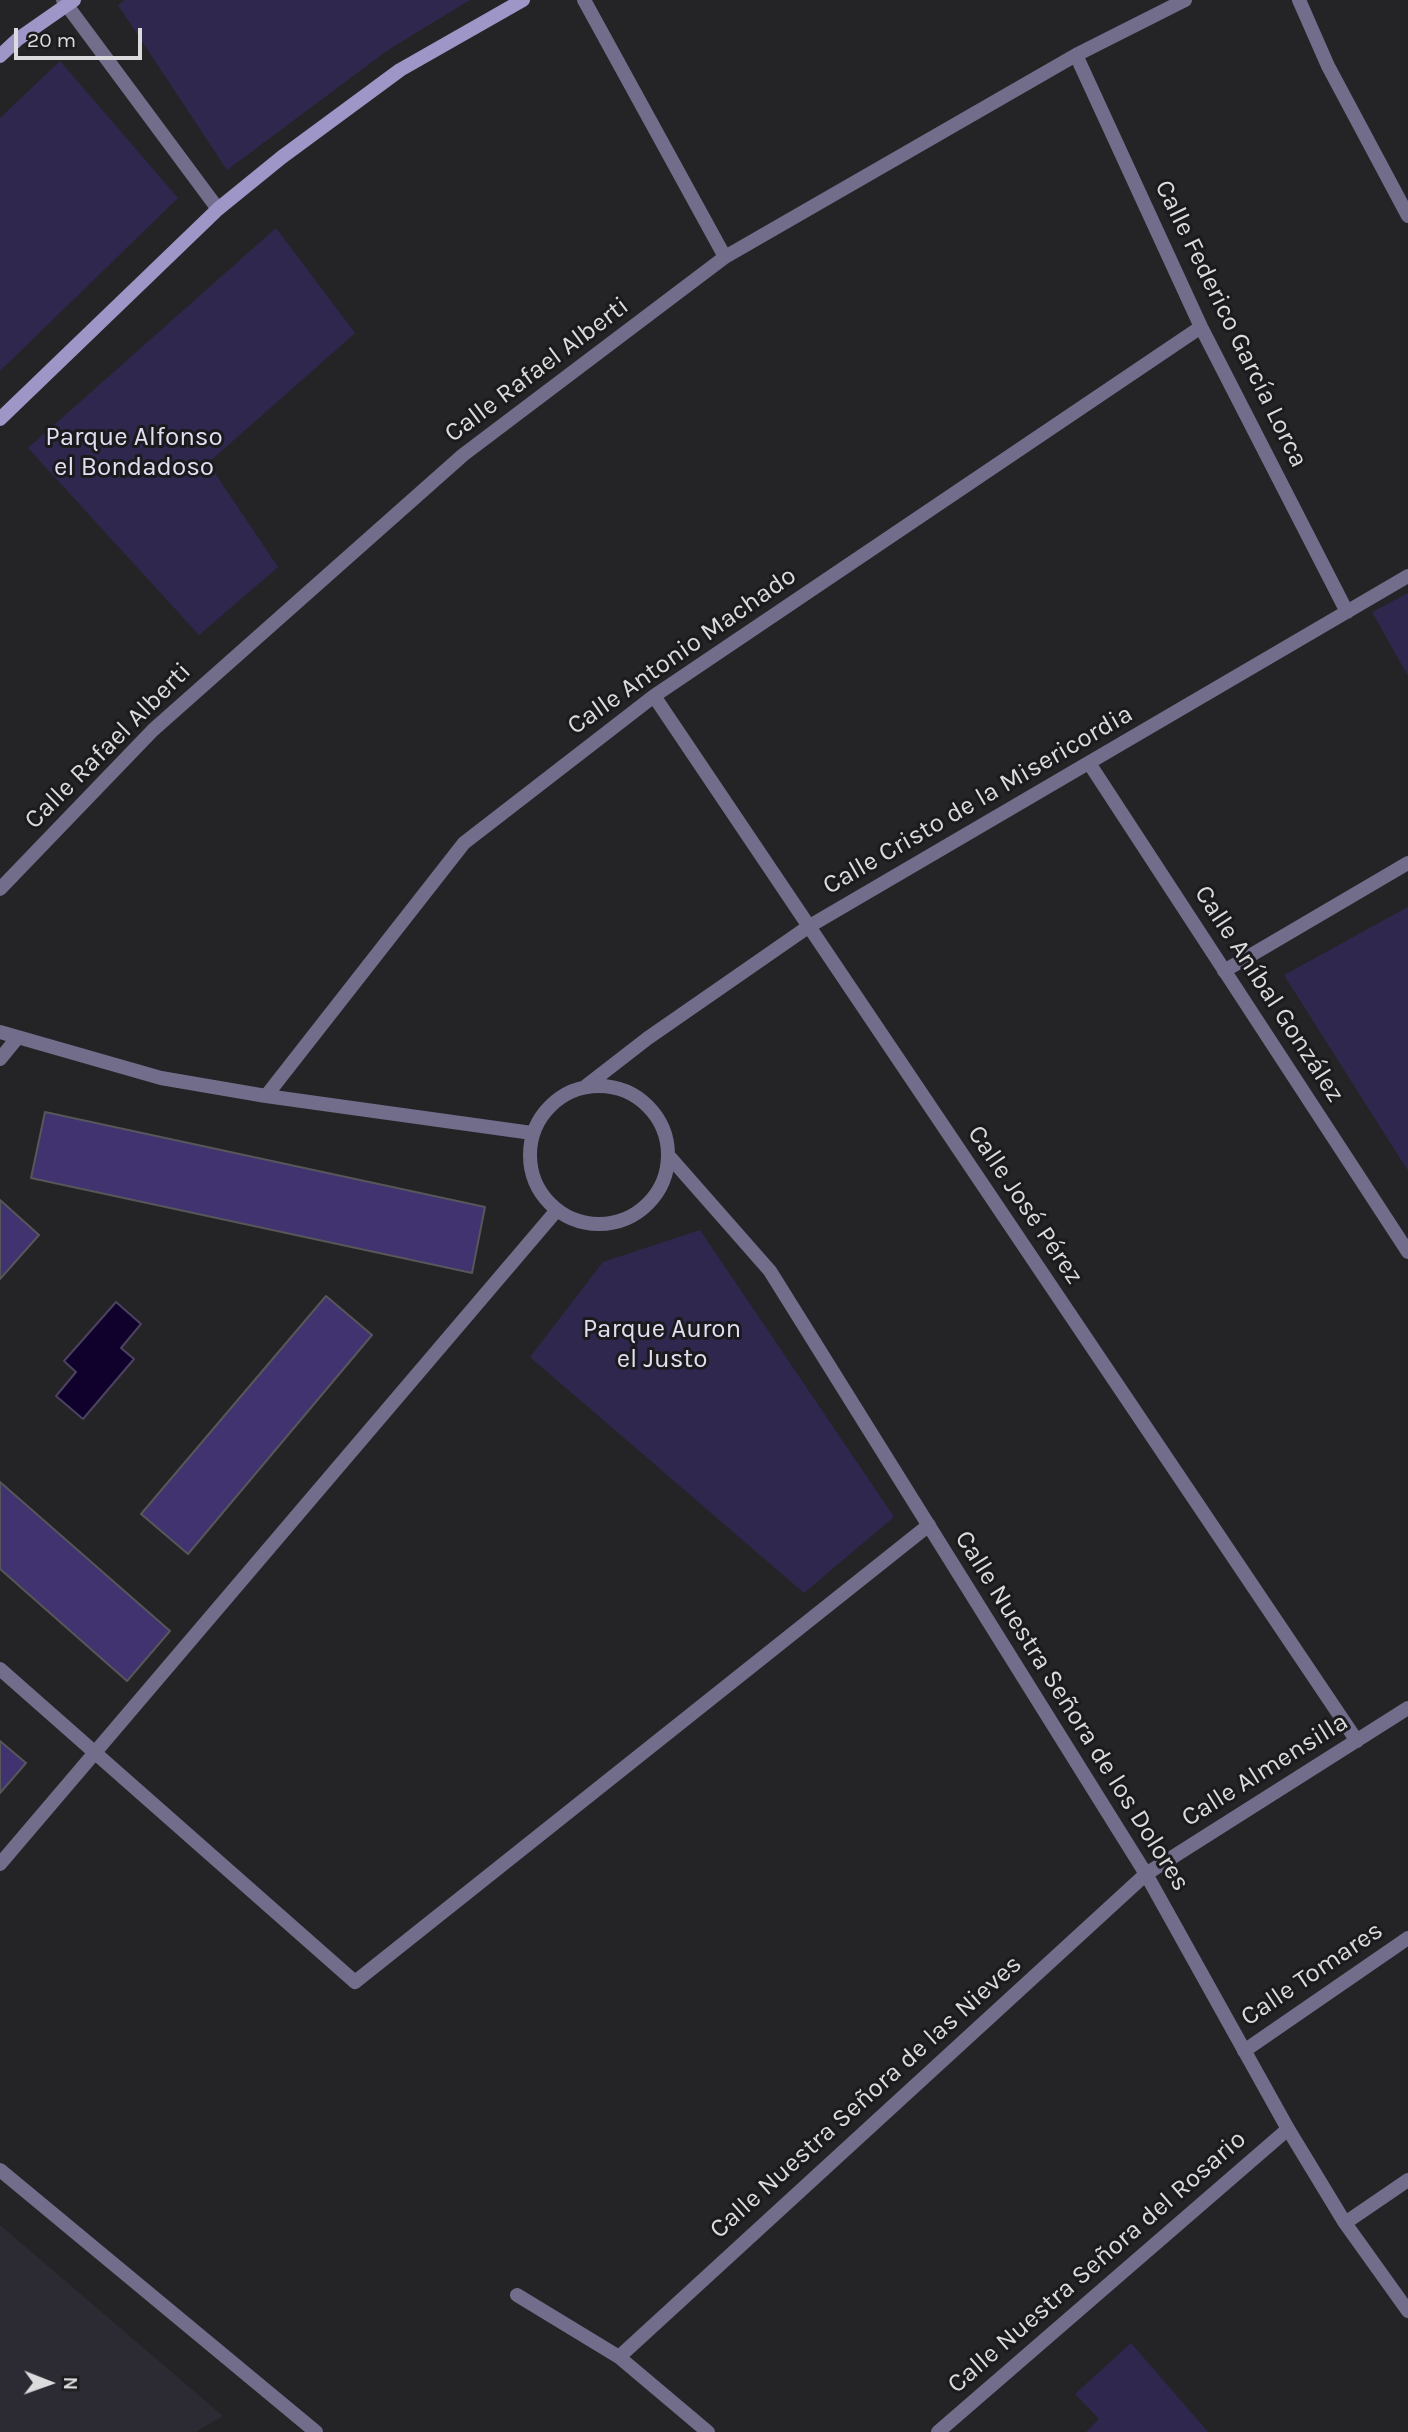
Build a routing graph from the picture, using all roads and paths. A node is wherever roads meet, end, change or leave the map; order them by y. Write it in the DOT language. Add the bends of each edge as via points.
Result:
graph roads {
  1 [pos="523,0"];
  2 [pos="584,0"];
  3 [pos="1185,0"];
  4 [pos="1299,0"];
  5 [pos="68,2"];
  6 [pos="1076,55"];
  7 [pos="0,56"];
  8 [pos="218,209"];
  9 [pos="1408,216"];
  10 [pos="725,257"];
  11 [pos="1201,327"];
  12 [pos="0,419"];
  13 [pos="1408,576"];
  14 [pos="1347,612"];
  15 [pos="654,696"];
  16 [pos="1089,763"];
  17 [pos="1408,863"];
  18 [pos="0,889"];
  19 [pos="808,927"];
  20 [pos="1224,971"];
  21 [pos="0,1032"];
  22 [pos="18,1037"];
  23 [pos="0,1059"];
  24 [pos="586,1086"];
  25 [pos="265,1096"];
  26 [pos="532,1133"];
  27 [pos="668,1155"];
  28 [pos="558,1210"];
  29 [pos="1408,1252"];
  30 [pos="929,1525"];
  31 [pos="0,1669"];
  32 [pos="1408,1707"];
  33 [pos="1357,1741"];
  34 [pos="96,1752"];
  35 [pos="0,1864"];
  36 [pos="1146,1874"];
  37 [pos="1408,1938"];
  38 [pos="1244,2051"];
  39 [pos="1288,2129"];
  40 [pos="0,2170"];
  41 [pos="1408,2180"];
  42 [pos="1345,2223"];
  43 [pos="517,2295"];
  44 [pos="1408,2311"];
  45 [pos="619,2357"];
  46 [pos="316,2432"];
  47 [pos="708,2432"];
  48 [pos="938,2432"];
  1 -- 8 [label="main road" via="400,70"];
  2 -- 10 [label="street"];
  3 -- 6 [label="street, Calle Rafael Alberti"];
  4 -- 9 [label="street" via="1328,66"];
  5 -- 7 [label="main road"];
  5 -- 8 [label="street"];
  6 -- 10 [label="street, Calle Rafael Alberti"];
  6 -- 11 [label="street, Calle Federico García Lorca"];
  8 -- 12 [label="main road"];
  10 -- 18 [label="street, Calle Rafael Alberti" via="463,455 153,730"];
  11 -- 14 [label="street, Calle Federico García Lorca"];
  11 -- 15 [label="street, Calle Antonio Machado"];
  13 -- 14 [label="street, Calle Cristo de la Misericordia"];
  14 -- 16 [label="street, Calle Cristo de la Misericordia"];
  15 -- 19 [label="street, Calle José Pérez"];
  15 -- 25 [label="street, Calle Antonio Machado" via="464,843"];
  16 -- 19 [label="street, Calle Cristo de la Misericordia"];
  16 -- 20 [label="street, Calle Aníbal González"];
  17 -- 20 [label="street"];
  19 -- 24 [label="street, Calle Cristo de la Misericordia"];
  19 -- 33 [label="street, Calle José Pérez"];
  20 -- 29 [label="street, Calle Aníbal González"];
  21 -- 22 [label="street"];
  22 -- 23 [label="street"];
  22 -- 25 [label="street" via="161,1078"];
  24 -- 26 [label="street" via="559,1097 542,1113"];
  24 -- 27 [label="street" via="624,1089 643,1101 658,1118"];
  25 -- 26 [label="street"];
  26 -- 28 [label="street" via="533,1180"];
  27 -- 28 [label="street" via="663,1184 631,1217 608,1224 585,1223"];
  27 -- 30 [label="street, Calle Nuestra Señora de los Dolores" via="770,1271"];
  28 -- 34 [label="street"];
  30 -- 34 [label="street" via="355,1982"];
  30 -- 36 [label="street, Calle Nuestra Señora de los Dolores"];
  31 -- 34 [label="street"];
  32 -- 33 [label="street, Calle Almensilla"];
  33 -- 36 [label="street, Calle Almensilla"];
  34 -- 35 [label="street"];
  36 -- 38 [label="street, Calle Nuestra Señora de los Dolores"];
  36 -- 45 [label="street, Calle Nuestra Señora de las Nieves"];
  37 -- 38 [label="street, Calle Tomares"];
  38 -- 39 [label="street, Calle Nuestra Señora de los Dolores"];
  39 -- 42 [label="street, Calle Nuestra Señora de los Dolores"];
  39 -- 48 [label="street, Calle Nuestra Señora del Rosario"];
  40 -- 46 [label="street"];
  41 -- 42 [label="street"];
  42 -- 44 [label="street, Calle Nuestra Señora de los Dolores"];
  43 -- 45 [label="street"];
  45 -- 47 [label="street"];
}
